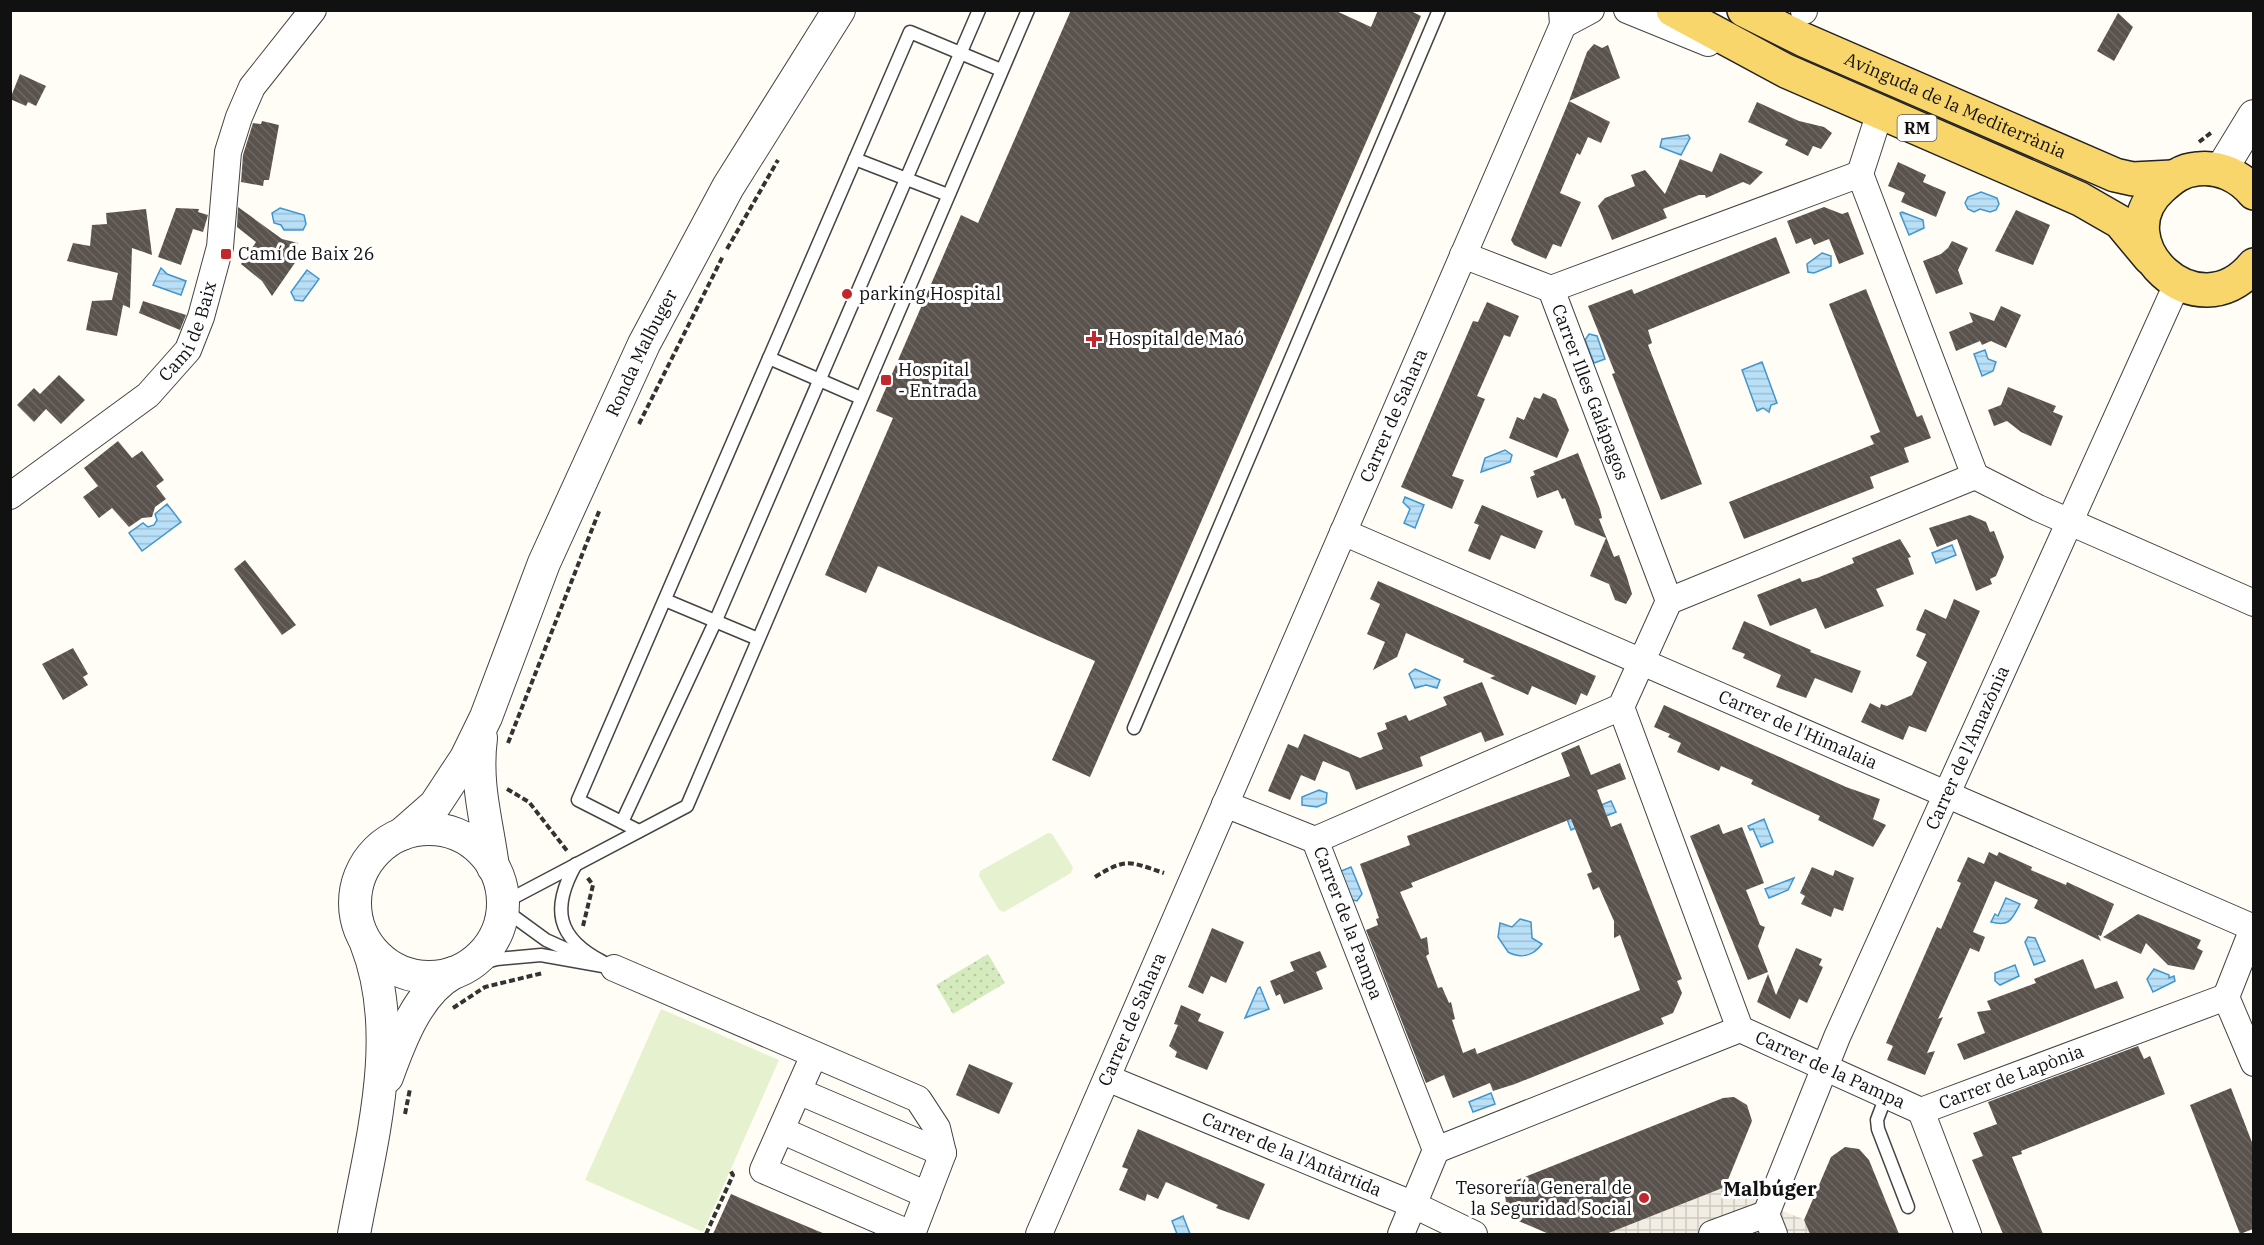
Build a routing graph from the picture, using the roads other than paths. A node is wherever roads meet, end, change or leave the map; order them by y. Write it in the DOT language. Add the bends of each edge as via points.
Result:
graph roads {
  1 [pos="314,10"];
  2 [pos="839,10"];
  3 [pos="980,10"];
  4 [pos="1028,10"];
  5 [pos="1439,10"];
  6 [pos="1592,10"];
  7 [pos="1627,10"];
  8 [pos="1673,10"];
  9 [pos="1744,10"];
  10 [pos="1562,18"];
  11 [pos="1746,51"];
  12 [pos="961,53"];
  13 [pos="1001,70"];
  14 [pos="1880,112"];
  15 [pos="2253,116"];
  16 [pos="855,159"];
  17 [pos="2221,170"];
  18 [pos="1860,174"];
  19 [pos="2172,177"];
  20 [pos="907,179"];
  21 [pos="2253,193"];
  22 [pos="948,195"];
  23 [pos="1463,255"];
  24 [pos="2150,258"];
  25 [pos="2253,265"];
  26 [pos="2177,284"];
  27 [pos="2240,286"];
  28 [pos="1551,289"];
  29 [pos="769,358"];
  30 [pos="819,381"];
  31 [pos="861,398"];
  32 [pos="1975,476"];
  33 [pos="10,496"];
  34 [pos="2069,522"];
  35 [pos="1343,532"];
  36 [pos="665,600"];
  37 [pos="1669,601"];
  38 [pos="2253,603"];
  39 [pos="716,620"];
  40 [pos="758,639"];
  41 [pos="1642,662"];
  42 [pos="1622,707"];
  43 [pos="486,717"];
  44 [pos="1134,728"];
  45 [pos="1946,794"];
  46 [pos="1225,804"];
  47 [pos="622,822"];
  48 [pos="639,831"];
  49 [pos="402,834"];
  50 [pos="1315,840"];
  51 [pos="576,863"];
  52 [pos="492,867"];
  53 [pos="502,906"];
  54 [pos="2253,927"];
  55 [pos="365,942"];
  56 [pos="614,968"];
  57 [pos="460,970"];
  58 [pos="2226,998"];
  59 [pos="1740,1029"];
  60 [pos="814,1054"];
  61 [pos="2253,1063"];
  62 [pos="1824,1067"];
  63 [pos="1107,1078"];
  64 [pos="798,1091"];
  65 [pos="1887,1095"];
  66 [pos="1921,1111"];
  67 [pos="391,1112"];
  68 [pos="781,1130"];
  69 [pos="1436,1150"];
  70 [pos="943,1153"];
  71 [pos="927,1195"];
  72 [pos="1414,1205"];
  73 [pos="1908,1208"];
  74 [pos="1770,1224"];
  75 [pos="871,1227"];
  76 [pos="354,1234"];
  77 [pos="912,1234"];
  78 [pos="1039,1234"];
  79 [pos="1401,1234"];
  80 [pos="1474,1234"];
  81 [pos="1712,1234"];
  82 [pos="1968,1234"];
  1 -- 33 [label="street, Camí de Baix" via="252,87 238,117 228,152 220,247 188,350 148,395"];
  2 -- 43 [label="street, Ronda Malbuger" via="728,188 644,344 544,562"];
  3 -- 12 [label="lane"];
  4 -- 13 [label="lane"];
  5 -- 44 [label="lane"];
  6 -- 10 [label="street, Carrer de Sahara"];
  7 -- 11 [label="street" via="1714,46"];
  8 -- 11 [label="main road, Avinguda de la Mediterrània / RM"];
  9 -- 19 [label="main road, Avinguda de la Mediterrània / RM" via="1804,40 2115,175 2133,179"];
  10 -- 23 [label="street, Carrer de Sahara"];
  11 -- 14 [label="main road, Avinguda de la Mediterrània / RM"];
  12 -- 13 [label="lane"];
  12 -- 16 [label="lane" via="910,32"];
  12 -- 20 [label="lane"];
  13 -- 22 [label="lane"];
  14 -- 18 [label="street"];
  14 -- 24 [label="main road, Avinguda de la Mediterrània / RM" via="2080,199 2120,222"];
  15 -- 17 [label="street"];
  16 -- 20 [label="lane"];
  16 -- 29 [label="lane"];
  17 -- 19 [label="main road, RM" via="2196,169"];
  17 -- 21 [label="main road" via="2243,182"];
  18 -- 28 [label="street, Carrer Illes Galápagos"];
  18 -- 32 [label="street"];
  19 -- 24 [label="main road" via="2155,192 2145,213 2144,236"];
  20 -- 22 [label="lane"];
  20 -- 30 [label="lane"];
  22 -- 31 [label="lane"];
  23 -- 28 [label="street"];
  23 -- 35 [label="street, Carrer de Sahara"];
  24 -- 26 [label="main road, RM"];
  25 -- 27 [label="main road" via="2237,281"];
  26 -- 27 [label="main road" via="2201,290"];
  26 -- 34 [label="street, Carrer de l'Amazònia"];
  28 -- 37 [label="street, Carrer Illes Galápagos"];
  29 -- 30 [label="lane"];
  29 -- 36 [label="lane"];
  30 -- 31 [label="lane"];
  30 -- 39 [label="lane"];
  31 -- 40 [label="lane"];
  32 -- 34 [label="street"];
  32 -- 37 [label="street"];
  34 -- 38 [label="street"];
  34 -- 45 [label="street, Carrer de l'Amazònia"];
  35 -- 41 [label="street, Carrer de l'Himalaia"];
  35 -- 46 [label="street, Carrer de Sahara"];
  36 -- 39 [label="lane"];
  36 -- 47 [label="lane" via="578,800"];
  37 -- 41 [label="street"];
  39 -- 40 [label="lane"];
  39 -- 47 [label="lane"];
  40 -- 48 [label="lane" via="687,806"];
  41 -- 42 [label="street"];
  41 -- 45 [label="street, Carrer de l'Himalaia"];
  42 -- 50 [label="street, Carrer de la Pampa"];
  42 -- 59 [label="street, Carrer de la Pampa"];
  43 -- 49 [label="street, Ronda Malbuger" via="447,790"];
  43 -- 52 [label="street, Ronda Malbuger" via="479,777"];
  45 -- 54 [label="street, Carrer de l'Himalaia"];
  45 -- 62 [label="street, Carrer de l'Amazònia"];
  46 -- 50 [label="street"];
  46 -- 63 [label="street, Carrer de Sahara"];
  47 -- 48 [label="lane"];
  48 -- 51 [label="lane"];
  49 -- 52 [label="street" via="438,830 456,835 472,843"];
  49 -- 55 [label="street" via="372,855 356,888 354,907"];
  50 -- 69 [label="street, Carrer de la Pampa"];
  51 -- 53 [label="lane"];
  51 -- 56 [label="lane" via="559,907 564,927 593,957"];
  52 -- 53 [label="street" via="500,882"];
  53 -- 56 [label="lane" via="546,940"];
  53 -- 57 [label="street" via="489,947"];
  54 -- 58 [label="street"];
  55 -- 57 [label="street" via="386,963 414,976 434,977"];
  55 -- 67 [label="street" via="380,997 381,1062"];
  56 -- 57 [label="lane" via="562,957 520,956"];
  56 -- 60 [label="street"];
  57 -- 67 [label="street" via="441,980 409,1025"];
  58 -- 61 [label="street"];
  58 -- 66 [label="street, Carrer de Lapònia"];
  59 -- 62 [label="street, Carrer de la Pampa"];
  59 -- 69 [label="street, Carrer de la Pampa"];
  60 -- 64 [label="street"];
  60 -- 70 [label="street" via="918,1100 937,1128"];
  62 -- 65 [label="street, Carrer de la Pampa"];
  62 -- 74 [label="street, Carrer de l'Amazònia"];
  63 -- 72 [label="street, Carrer de la l'Antàrtida"];
  63 -- 78 [label="street, Carrer de Sahara"];
  64 -- 68 [label="street"];
  64 -- 70 [label="street"];
  65 -- 66 [label="street, Carrer de la Pampa"];
  65 -- 73 [label="lane" via="1877,1120 1878,1129"];
  66 -- 82 [label="street, Carrer de Lapònia"];
  67 -- 76 [label="street"];
  68 -- 71 [label="street"];
  68 -- 75 [label="street" via="763,1170"];
  69 -- 72 [label="street"];
  70 -- 71 [label="street"];
  71 -- 77 [label="street"];
  72 -- 79 [label="street"];
  72 -- 80 [label="street, Carrer de la l'Antàrtida"];
  74 -- 81 [label="street"];
  75 -- 77 [label="street"];
}
